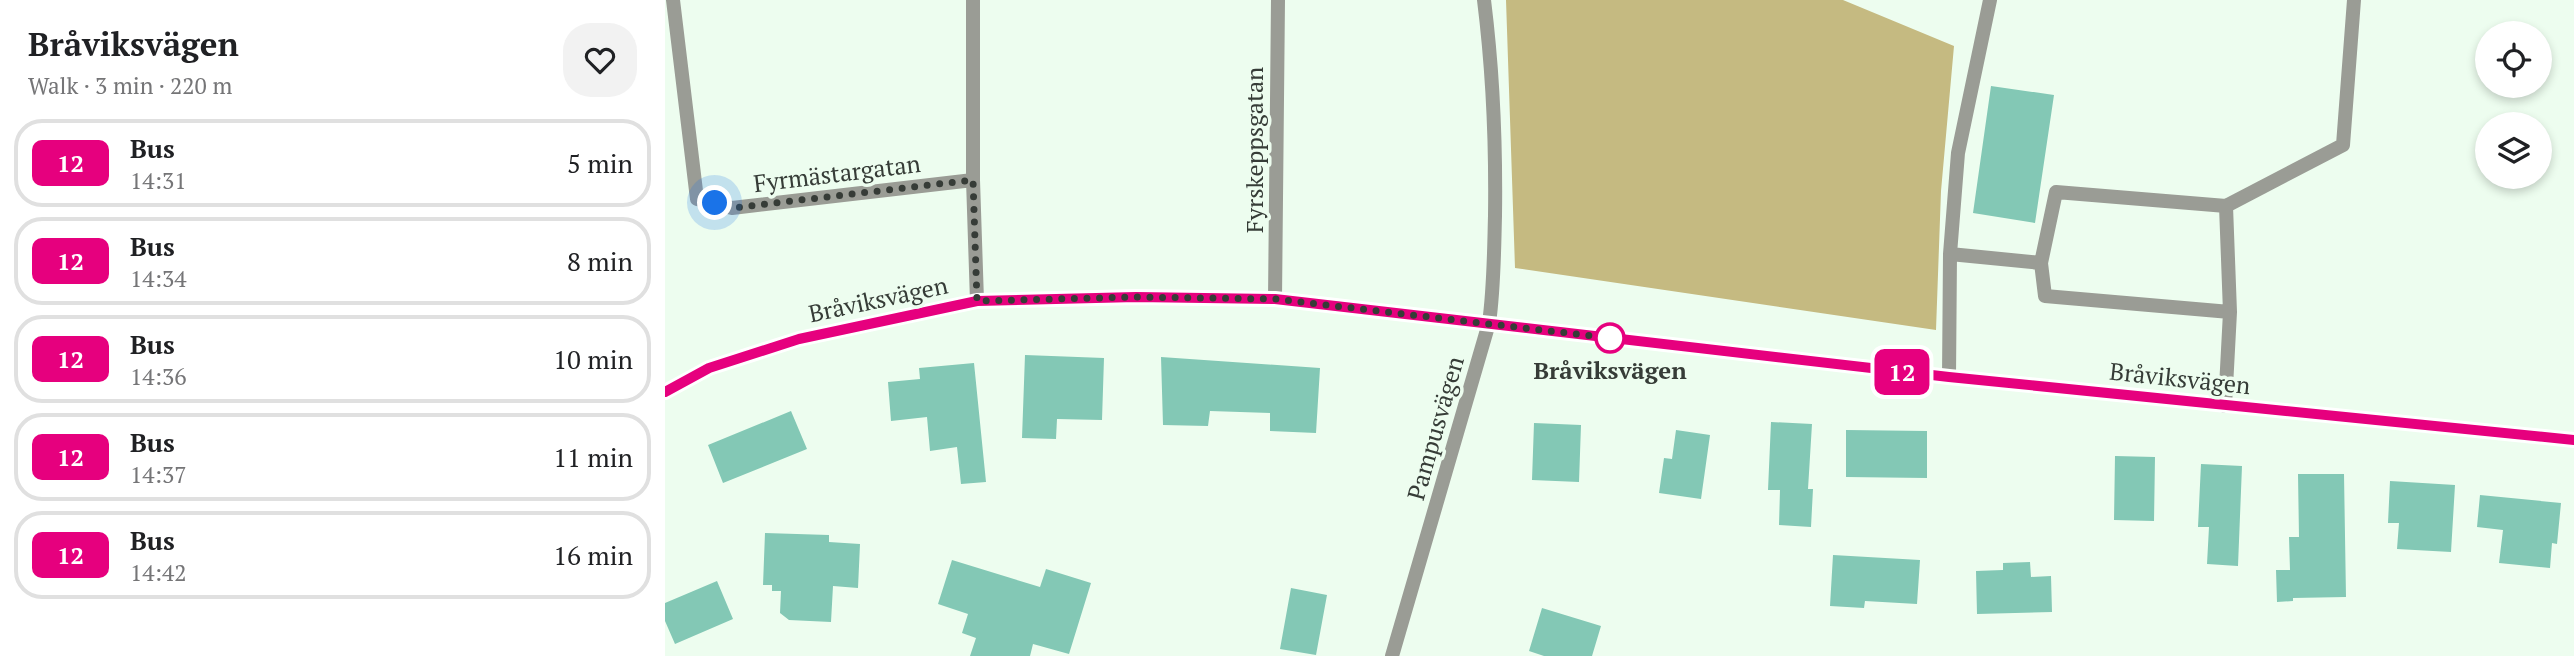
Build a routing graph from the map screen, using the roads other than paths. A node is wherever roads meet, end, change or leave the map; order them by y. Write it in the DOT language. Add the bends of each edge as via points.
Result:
graph roads {
  1 [pos="673,0"];
  2 [pos="973,0"];
  3 [pos="1277,0"];
  4 [pos="1484,0"];
  5 [pos="1990,0"];
  6 [pos="2354,0"];
  7 [pos="973,180"];
  8 [pos="2226,206"];
  9 [pos="1950,254"];
  10 [pos="2041,263"];
  11 [pos="1275,299"];
  12 [pos="977,301"];
  13 [pos="2230,312"];
  14 [pos="1489,323"];
  15 [pos="1949,377"];
  16 [pos="665,392"];
  17 [pos="2225,406"];
  18 [pos="2574,440"];
  19 [pos="1392,656"];
  1 -- 7 [label="street, Fyrmästargatan" via="697,199 732,208"];
  2 -- 7 [label="street"];
  3 -- 11 [label="street, Fyrskeppsgatan"];
  4 -- 14 [label="street, Pampusvägen" via="1492,60 1496,171 1494,293"];
  5 -- 9 [label="street" via="1958,153"];
  6 -- 8 [label="street" via="2343,145"];
  7 -- 12 [label="street"];
  8 -- 10 [label="street" via="2056,192"];
  8 -- 13 [label="street"];
  9 -- 10 [label="street"];
  9 -- 15 [label="street"];
  10 -- 13 [label="street" via="2045,296"];
  11 -- 12 [label="street, Bråviksvägen"];
  11 -- 14 [label="street, Bråviksvägen"];
  12 -- 16 [label="street, Bråviksvägen" via="799,339 709,368"];
  13 -- 17 [label="street"];
  14 -- 15 [label="street, Bråviksvägen"];
  14 -- 19 [label="street, Pampusvägen"];
  15 -- 17 [label="street, Bråviksvägen"];
  17 -- 18 [label="street, Bråviksvägen"];
}
